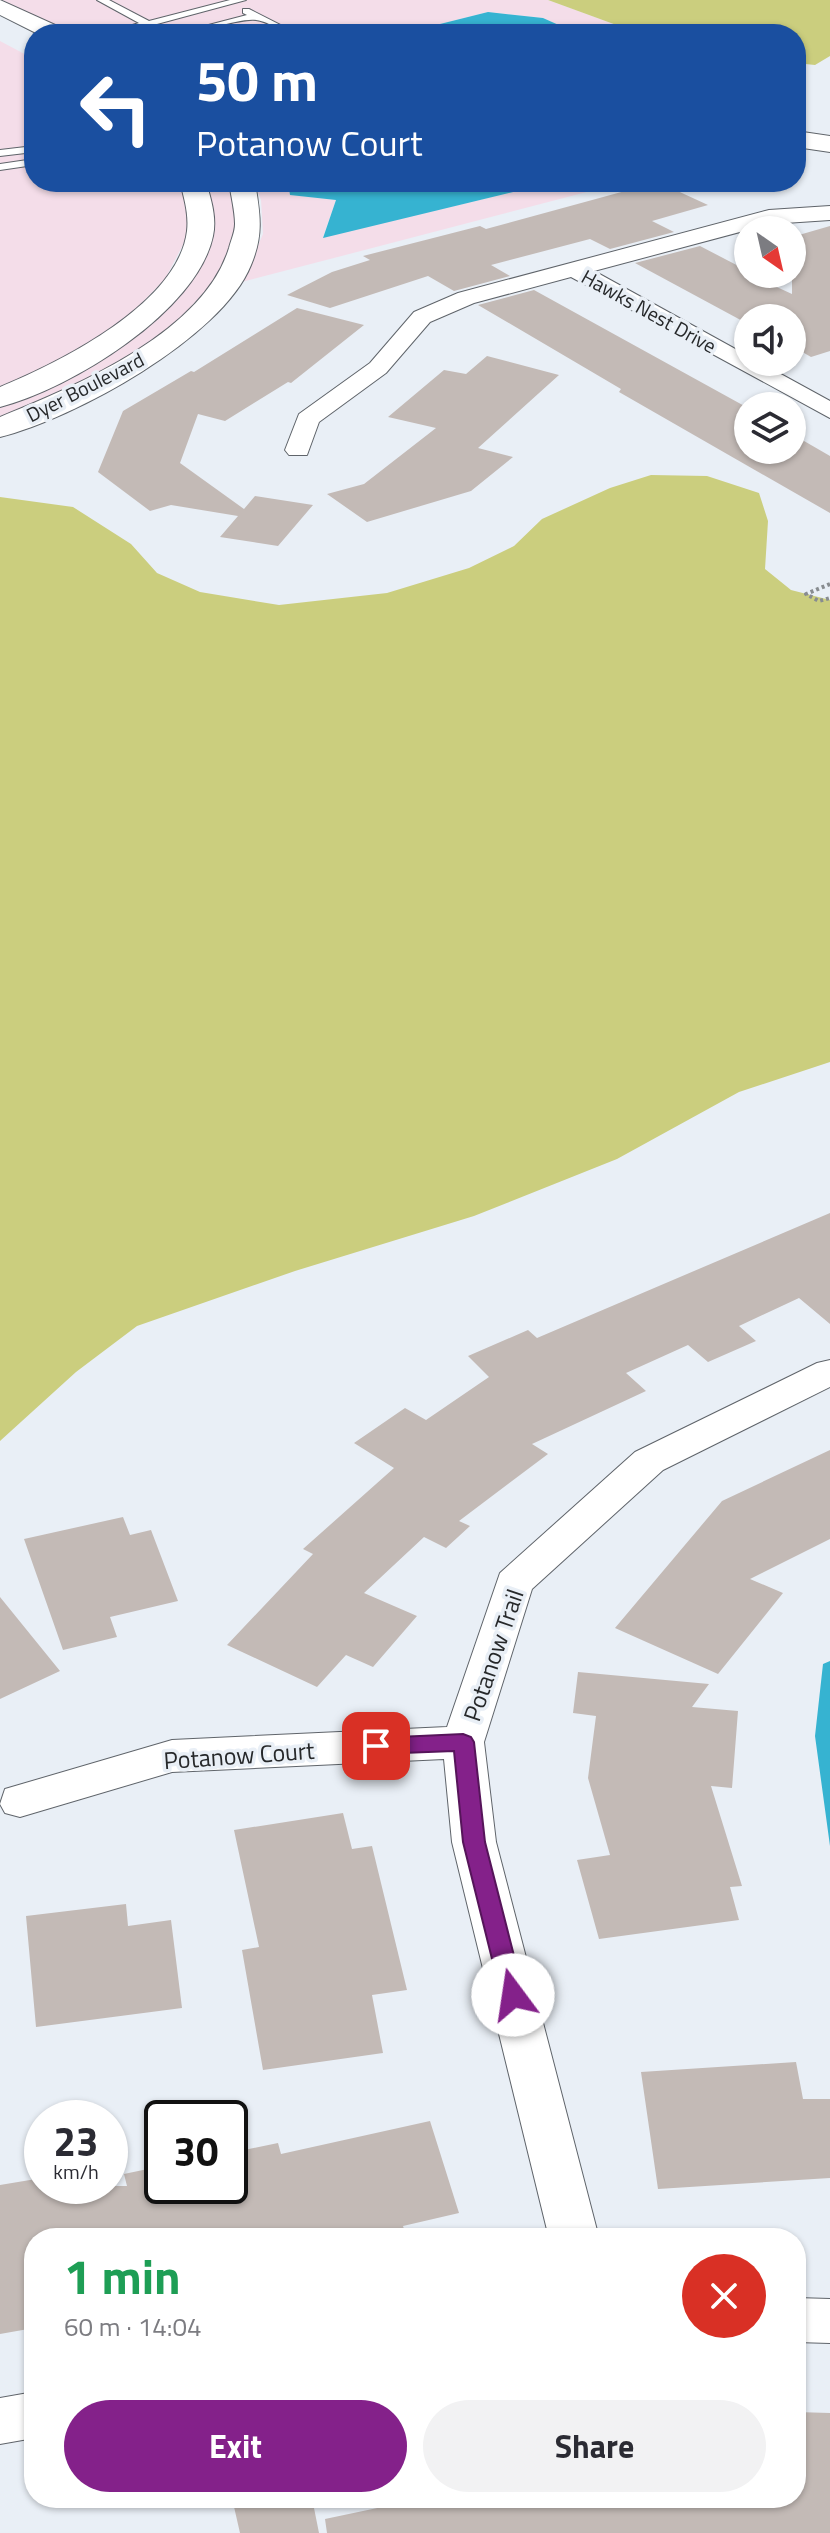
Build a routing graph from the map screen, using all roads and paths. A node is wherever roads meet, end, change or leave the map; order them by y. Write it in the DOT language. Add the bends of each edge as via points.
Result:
graph roads {
  1 [pos="102,0"];
  2 [pos="235,1"];
  3 [pos="0,6"];
  4 [pos="257,16"];
  5 [pos="147,23"];
  6 [pos="36,24"];
  7 [pos="143,24"];
  8 [pos="222,24"];
  9 [pos="273,24"];
  10 [pos="806,124"];
  11 [pos="830,127"];
  12 [pos="806,140"];
  13 [pos="830,144"];
  14 [pos="24,150"];
  15 [pos="0,153"];
  16 [pos="24,163"];
  17 [pos="0,167"];
  18 [pos="196,192"];
  19 [pos="246,192"];
  20 [pos="830,213"];
  21 [pos="574,269"];
  22 [pos="0,398"];
  23 [pos="830,411"];
  24 [pos="0,428"];
  25 [pos="298,450"];
  26 [pos="830,584"];
  27 [pos="830,598"];
  28 [pos="830,1372"];
  29 [pos="463,1742"];
  30 [pos="20,1801"];
  31 [pos="571,2228"];
  32 [pos="806,2320"];
  33 [pos="830,2321"];
  34 [pos="24,2417"];
  35 [pos="0,2421"];
  1 -- 5 [label="lane"];
  2 -- 4 [label="lane"];
  2 -- 5 [label="lane"];
  3 -- 6 [label="street"];
  4 -- 8 [label="lane"];
  4 -- 9 [label="lane"];
  5 -- 7 [label="lane"];
  10 -- 11 [label="street"];
  12 -- 13 [label="street"];
  14 -- 15 [label="lane"];
  16 -- 17 [label="lane"];
  18 -- 22 [label="street, Dyer Boulevard" via="199,240 178,281 144,317 83,358"];
  19 -- 24 [label="street, Dyer Boulevard" via="250,233 233,276 187,327 136,364 57,406"];
  20 -- 21 [label="street, Hawks Nest Drive" via="769,217"];
  21 -- 23 [label="street, Hawks Nest Drive"];
  21 -- 25 [label="street" via="466,298 422,317 378,368 308,419"];
  26 -- 27 [label="path" via="806,594 819,601"];
  28 -- 29 [label="street, Potanow Trail" via="649,1461 514,1583"];
  29 -- 30 [label="street, Potanow Court" via="172,1756"];
  29 -- 31 [label="street, Potanow Trail" via="474,1842"];
  32 -- 33 [label="street"];
  34 -- 35 [label="street"];
}
